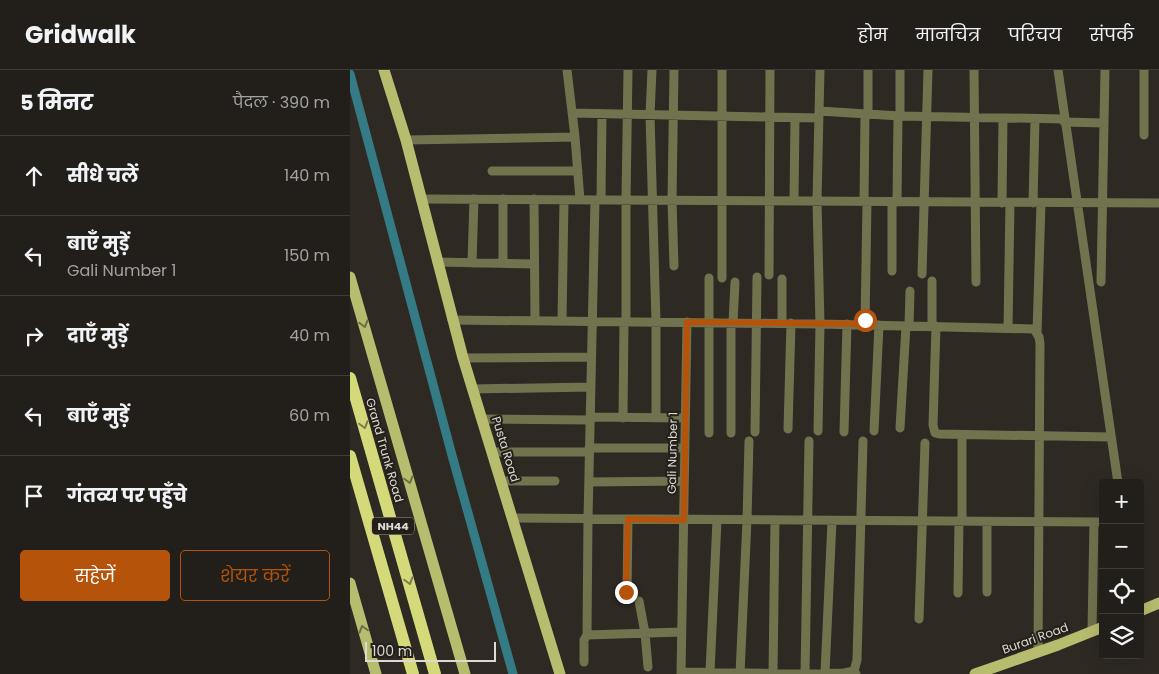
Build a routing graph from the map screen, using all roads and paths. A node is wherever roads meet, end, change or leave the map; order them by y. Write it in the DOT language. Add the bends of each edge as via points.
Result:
graph roads {
  1 [pos="384,70"];
  2 [pos="567,70"];
  3 [pos="628,70"];
  4 [pos="652,70"];
  5 [pos="674,70"];
  6 [pos="722,70"];
  7 [pos="770,70"];
  8 [pos="820,70"];
  9 [pos="868,70"];
  10 [pos="900,70"];
  11 [pos="928,70"];
  12 [pos="974,70"];
  13 [pos="1058,70"];
  14 [pos="1105,70"];
  15 [pos="1144,70"];
  16 [pos="572,114"];
  17 [pos="602,114"];
  18 [pos="866,114"];
  19 [pos="626,115"];
  20 [pos="819,115"];
  21 [pos="650,116"];
  22 [pos="673,116"];
  23 [pos="899,116"];
  24 [pos="722,117"];
  25 [pos="928,117"];
  26 [pos="769,118"];
  27 [pos="794,118"];
  28 [pos="974,118"];
  29 [pos="1003,118"];
  30 [pos="1035,119"];
  31 [pos="1064,120"];
  32 [pos="1104,123"];
  33 [pos="1144,136"];
  34 [pos="576,137"];
  35 [pos="406,140"];
  36 [pos="492,171"];
  37 [pos="578,171"];
  38 [pos="421,199"];
  39 [pos="474,199"];
  40 [pos="503,199"];
  41 [pos="534,200"];
  42 [pos="564,200"];
  43 [pos="580,200"];
  44 [pos="598,200"];
  45 [pos="626,200"];
  46 [pos="652,200"];
  47 [pos="672,200"];
  48 [pos="722,201"];
  49 [pos="770,201"];
  50 [pos="794,201"];
  51 [pos="817,201"];
  52 [pos="866,202"];
  53 [pos="894,202"];
  54 [pos="923,202"];
  55 [pos="976,202"];
  56 [pos="1006,202"];
  57 [pos="1037,203"];
  58 [pos="1077,203"];
  59 [pos="1102,203"];
  60 [pos="1159,204"];
  61 [pos="437,262"];
  62 [pos="472,263"];
  63 [pos="503,263"];
  64 [pos="534,264"];
  65 [pos="674,266"];
  66 [pos="892,271"];
  67 [pos="922,274"];
  68 [pos="769,275"];
  69 [pos="757,277"];
  70 [pos="350,278"];
  71 [pos="709,278"];
  72 [pos="722,278"];
  73 [pos="782,279"];
  74 [pos="932,281"];
  75 [pos="735,282"];
  76 [pos="976,282"];
  77 [pos="1101,282"];
  78 [pos="910,291"];
  79 [pos="452,320"];
  80 [pos="535,320"];
  81 [pos="562,321"];
  82 [pos="592,321"];
  83 [pos="625,321"];
  84 [pos="656,322"];
  85 [pos="687,322"];
  86 [pos="709,322"];
  87 [pos="732,323"];
  88 [pos="756,323"];
  89 [pos="787,323"];
  90 [pos="820,324"];
  91 [pos="847,324"];
  92 [pos="865,324"];
  93 [pos="879,325"];
  94 [pos="908,326"];
  95 [pos="934,326"];
  96 [pos="1008,328"];
  97 [pos="1037,332"];
  98 [pos="592,357"];
  99 [pos="463,358"];
  100 [pos="350,378"];
  101 [pos="591,386"];
  102 [pos="472,388"];
  103 [pos="623,418"];
  104 [pos="656,418"];
  105 [pos="685,418"];
  106 [pos="482,419"];
  107 [pos="590,419"];
  108 [pos="900,428"];
  109 [pos="788,429"];
  110 [pos="818,431"];
  111 [pos="874,431"];
  112 [pos="755,432"];
  113 [pos="844,432"];
  114 [pos="709,433"];
  115 [pos="731,433"];
  116 [pos="962,435"];
  117 [pos="1040,436"];
  118 [pos="1111,437"];
  119 [pos="749,440"];
  120 [pos="864,440"];
  121 [pos="809,441"];
  122 [pos="925,443"];
  123 [pos="685,448"];
  124 [pos="589,450"];
  125 [pos="492,452"];
  126 [pos="350,456"];
  127 [pos="1117,479"];
  128 [pos="502,481"];
  129 [pos="555,481"];
  130 [pos="684,481"];
  131 [pos="589,482"];
  132 [pos="514,518"];
  133 [pos="588,519"];
  134 [pos="628,519"];
  135 [pos="684,520"];
  136 [pos="717,520"];
  137 [pos="747,520"];
  138 [pos="775,520"];
  139 [pos="808,521"];
  140 [pos="832,521"];
  141 [pos="861,521"];
  142 [pos="923,521"];
  143 [pos="961,522"];
  144 [pos="987,522"];
  145 [pos="1040,522"];
  146 [pos="1098,522"];
  147 [pos="350,583"];
  148 [pos="626,592"];
  149 [pos="958,592"];
  150 [pos="987,592"];
  151 [pos="639,601"];
  152 [pos="1159,603"];
  153 [pos="1144,609"];
  154 [pos="920,619"];
  155 [pos="1097,629"];
  156 [pos="681,632"];
  157 [pos="645,633"];
  158 [pos="587,635"];
  159 [pos="1038,653"];
  160 [pos="584,662"];
  161 [pos="648,666"];
  162 [pos="710,672"];
  163 [pos="855,672"];
  164 [pos="681,673"];
  165 [pos="825,673"];
  166 [pos="979,673"];
  167 [pos="376,674"];
  168 [pos="413,674"];
  169 [pos="435,674"];
  170 [pos="465,674"];
  171 [pos="560,674"];
  172 [pos="740,674"];
  173 [pos="773,674"];
  174 [pos="805,674"];
  1 -- 35 [label="main road, Pusta Road"];
  2 -- 16 [label="street"];
  3 -- 19 [label="street"];
  4 -- 21 [label="street"];
  5 -- 22 [label="street"];
  6 -- 24 [label="street"];
  7 -- 26 [label="street"];
  8 -- 20 [label="street"];
  9 -- 18 [label="street"];
  10 -- 23 [label="street"];
  11 -- 25 [label="street"];
  12 -- 28 [label="street"];
  13 -- 31 [label="street"];
  14 -- 32 [label="street"];
  15 -- 33 [label="street"];
  16 -- 17 [label="street"];
  16 -- 34 [label="street"];
  17 -- 19 [label="street"];
  17 -- 44 [label="street"];
  18 -- 20 [label="street"];
  18 -- 23 [label="street"];
  18 -- 52 [label="street"];
  19 -- 21 [label="street"];
  19 -- 45 [label="street"];
  20 -- 27 [label="street"];
  20 -- 51 [label="street"];
  21 -- 22 [label="street"];
  21 -- 46 [label="street"];
  22 -- 24 [label="street"];
  22 -- 47 [label="street"];
  23 -- 25 [label="street"];
  23 -- 53 [label="street"];
  24 -- 26 [label="street"];
  24 -- 48 [label="street"];
  25 -- 28 [label="street"];
  25 -- 54 [label="street"];
  26 -- 27 [label="street"];
  26 -- 49 [label="street"];
  27 -- 50 [label="street"];
  28 -- 29 [label="street"];
  28 -- 55 [label="street"];
  29 -- 30 [label="street"];
  29 -- 56 [label="street"];
  30 -- 31 [label="street"];
  30 -- 57 [label="street"];
  31 -- 32 [label="street"];
  31 -- 58 [label="street"];
  32 -- 59 [label="street"];
  34 -- 35 [label="street"];
  34 -- 37 [label="street"];
  35 -- 38 [label="main road, Pusta Road"];
  36 -- 37 [label="street"];
  37 -- 43 [label="street"];
  38 -- 39 [label="street"];
  38 -- 61 [label="main road, Pusta Road"];
  39 -- 40 [label="street"];
  39 -- 62 [label="street"];
  40 -- 41 [label="street"];
  40 -- 63 [label="street"];
  41 -- 42 [label="street"];
  41 -- 64 [label="street"];
  42 -- 43 [label="street"];
  42 -- 81 [label="street"];
  43 -- 44 [label="street"];
  44 -- 45 [label="street"];
  44 -- 82 [label="street"];
  45 -- 46 [label="street"];
  45 -- 83 [label="street"];
  46 -- 47 [label="street"];
  46 -- 84 [label="street"];
  47 -- 48 [label="street"];
  47 -- 65 [label="street"];
  48 -- 49 [label="street"];
  48 -- 72 [label="street"];
  49 -- 50 [label="street"];
  49 -- 68 [label="street"];
  50 -- 51 [label="street"];
  51 -- 52 [label="street"];
  51 -- 90 [label="street"];
  52 -- 53 [label="street"];
  52 -- 92 [label="street"];
  53 -- 54 [label="street"];
  53 -- 66 [label="street"];
  54 -- 55 [label="street"];
  54 -- 67 [label="street"];
  55 -- 56 [label="street"];
  55 -- 76 [label="street"];
  56 -- 57 [label="street"];
  56 -- 96 [label="street"];
  57 -- 58 [label="street"];
  57 -- 97 [label="street"];
  58 -- 59 [label="street"];
  58 -- 118 [label="street"];
  59 -- 60 [label="street"];
  59 -- 77 [label="street"];
  61 -- 62 [label="street"];
  61 -- 79 [label="main road, Pusta Road"];
  62 -- 63 [label="street"];
  63 -- 64 [label="street"];
  64 -- 80 [label="street"];
  69 -- 88 [label="street"];
  70 -- 170 [label="main road, one-way"];
  71 -- 86 [label="street"];
  73 -- 89 [label="street"];
  74 -- 95 [label="street"];
  75 -- 87 [label="street"];
  78 -- 94 [label="street"];
  79 -- 80 [label="street"];
  79 -- 99 [label="main road, Pusta Road"];
  80 -- 81 [label="street"];
  81 -- 82 [label="street"];
  82 -- 83 [label="street"];
  82 -- 98 [label="street"];
  83 -- 84 [label="street"];
  83 -- 103 [label="street"];
  84 -- 85 [label="street"];
  84 -- 104 [label="street"];
  85 -- 86 [label="street"];
  85 -- 105 [label="street, Gali Number 1"];
  86 -- 87 [label="street"];
  86 -- 114 [label="street"];
  87 -- 88 [label="street"];
  87 -- 115 [label="street"];
  88 -- 89 [label="street"];
  88 -- 112 [label="street"];
  89 -- 90 [label="street"];
  89 -- 109 [label="street"];
  90 -- 91 [label="street"];
  90 -- 110 [label="street"];
  91 -- 92 [label="street"];
  91 -- 113 [label="street"];
  92 -- 93 [label="street"];
  93 -- 94 [label="street"];
  93 -- 111 [label="street"];
  94 -- 95 [label="street"];
  94 -- 108 [label="street"];
  95 -- 96 [label="street"];
  95 -- 116 [label="street" via="933,430 939,434"];
  96 -- 97 [label="street" via="1030,328"];
  97 -- 117 [label="street" via="1040,343"];
  98 -- 99 [label="street"];
  98 -- 101 [label="street"];
  99 -- 102 [label="main road, Pusta Road"];
  100 -- 169 [label="highway, Grand Trunk Road / NH44, one-way"];
  101 -- 102 [label="street"];
  101 -- 107 [label="street"];
  102 -- 106 [label="main road, Pusta Road"];
  103 -- 104 [label="street"];
  103 -- 107 [label="street"];
  104 -- 105 [label="street"];
  105 -- 123 [label="street, Gali Number 1"];
  106 -- 107 [label="street"];
  106 -- 125 [label="main road, Pusta Road"];
  107 -- 124 [label="street"];
  116 -- 117 [label="street"];
  116 -- 143 [label="street"];
  117 -- 118 [label="street"];
  117 -- 145 [label="street"];
  118 -- 127 [label="street"];
  119 -- 137 [label="street"];
  120 -- 141 [label="street"];
  121 -- 139 [label="street"];
  122 -- 142 [label="street"];
  123 -- 124 [label="street"];
  123 -- 130 [label="street, Gali Number 1"];
  124 -- 125 [label="street"];
  124 -- 131 [label="street"];
  125 -- 128 [label="main road, Pusta Road"];
  126 -- 168 [label="highway, NH44"];
  128 -- 129 [label="street"];
  128 -- 132 [label="main road, Pusta Road"];
  130 -- 131 [label="street"];
  130 -- 135 [label="street, Gali Number 1"];
  131 -- 133 [label="street"];
  132 -- 133 [label="street"];
  132 -- 171 [label="main road, Pusta Road"];
  133 -- 134 [label="street"];
  133 -- 158 [label="street"];
  134 -- 135 [label="street"];
  134 -- 148 [label="street"];
  135 -- 136 [label="street"];
  135 -- 156 [label="street, Gali Number 1"];
  136 -- 137 [label="street"];
  136 -- 162 [label="street"];
  137 -- 138 [label="street"];
  137 -- 172 [label="street"];
  138 -- 139 [label="street"];
  138 -- 173 [label="street"];
  139 -- 140 [label="street"];
  139 -- 174 [label="street"];
  140 -- 141 [label="street"];
  140 -- 165 [label="street"];
  141 -- 142 [label="street"];
  141 -- 163 [label="street"];
  142 -- 143 [label="street"];
  142 -- 154 [label="street"];
  143 -- 144 [label="street"];
  143 -- 149 [label="street"];
  144 -- 145 [label="street"];
  144 -- 150 [label="street"];
  145 -- 146 [label="street"];
  145 -- 159 [label="street"];
  146 -- 155 [label="street"];
  167 -- 147 [label="main road, one-way"];
  151 -- 157 [label="street"];
  152 -- 153 [label="main road"];
  155 -- 159 [label="main road, Burari Road"];
  156 -- 157 [label="street"];
  156 -- 164 [label="street, Gali Number 1"];
  157 -- 158 [label="street"];
  157 -- 161 [label="street"];
  158 -- 160 [label="street"];
  159 -- 166 [label="main road, Burari Road"];
  162 -- 164 [label="street"];
  162 -- 172 [label="street"];
  163 -- 165 [label="street"];
  165 -- 174 [label="street"];
  172 -- 173 [label="street"];
  173 -- 174 [label="street"];
}
